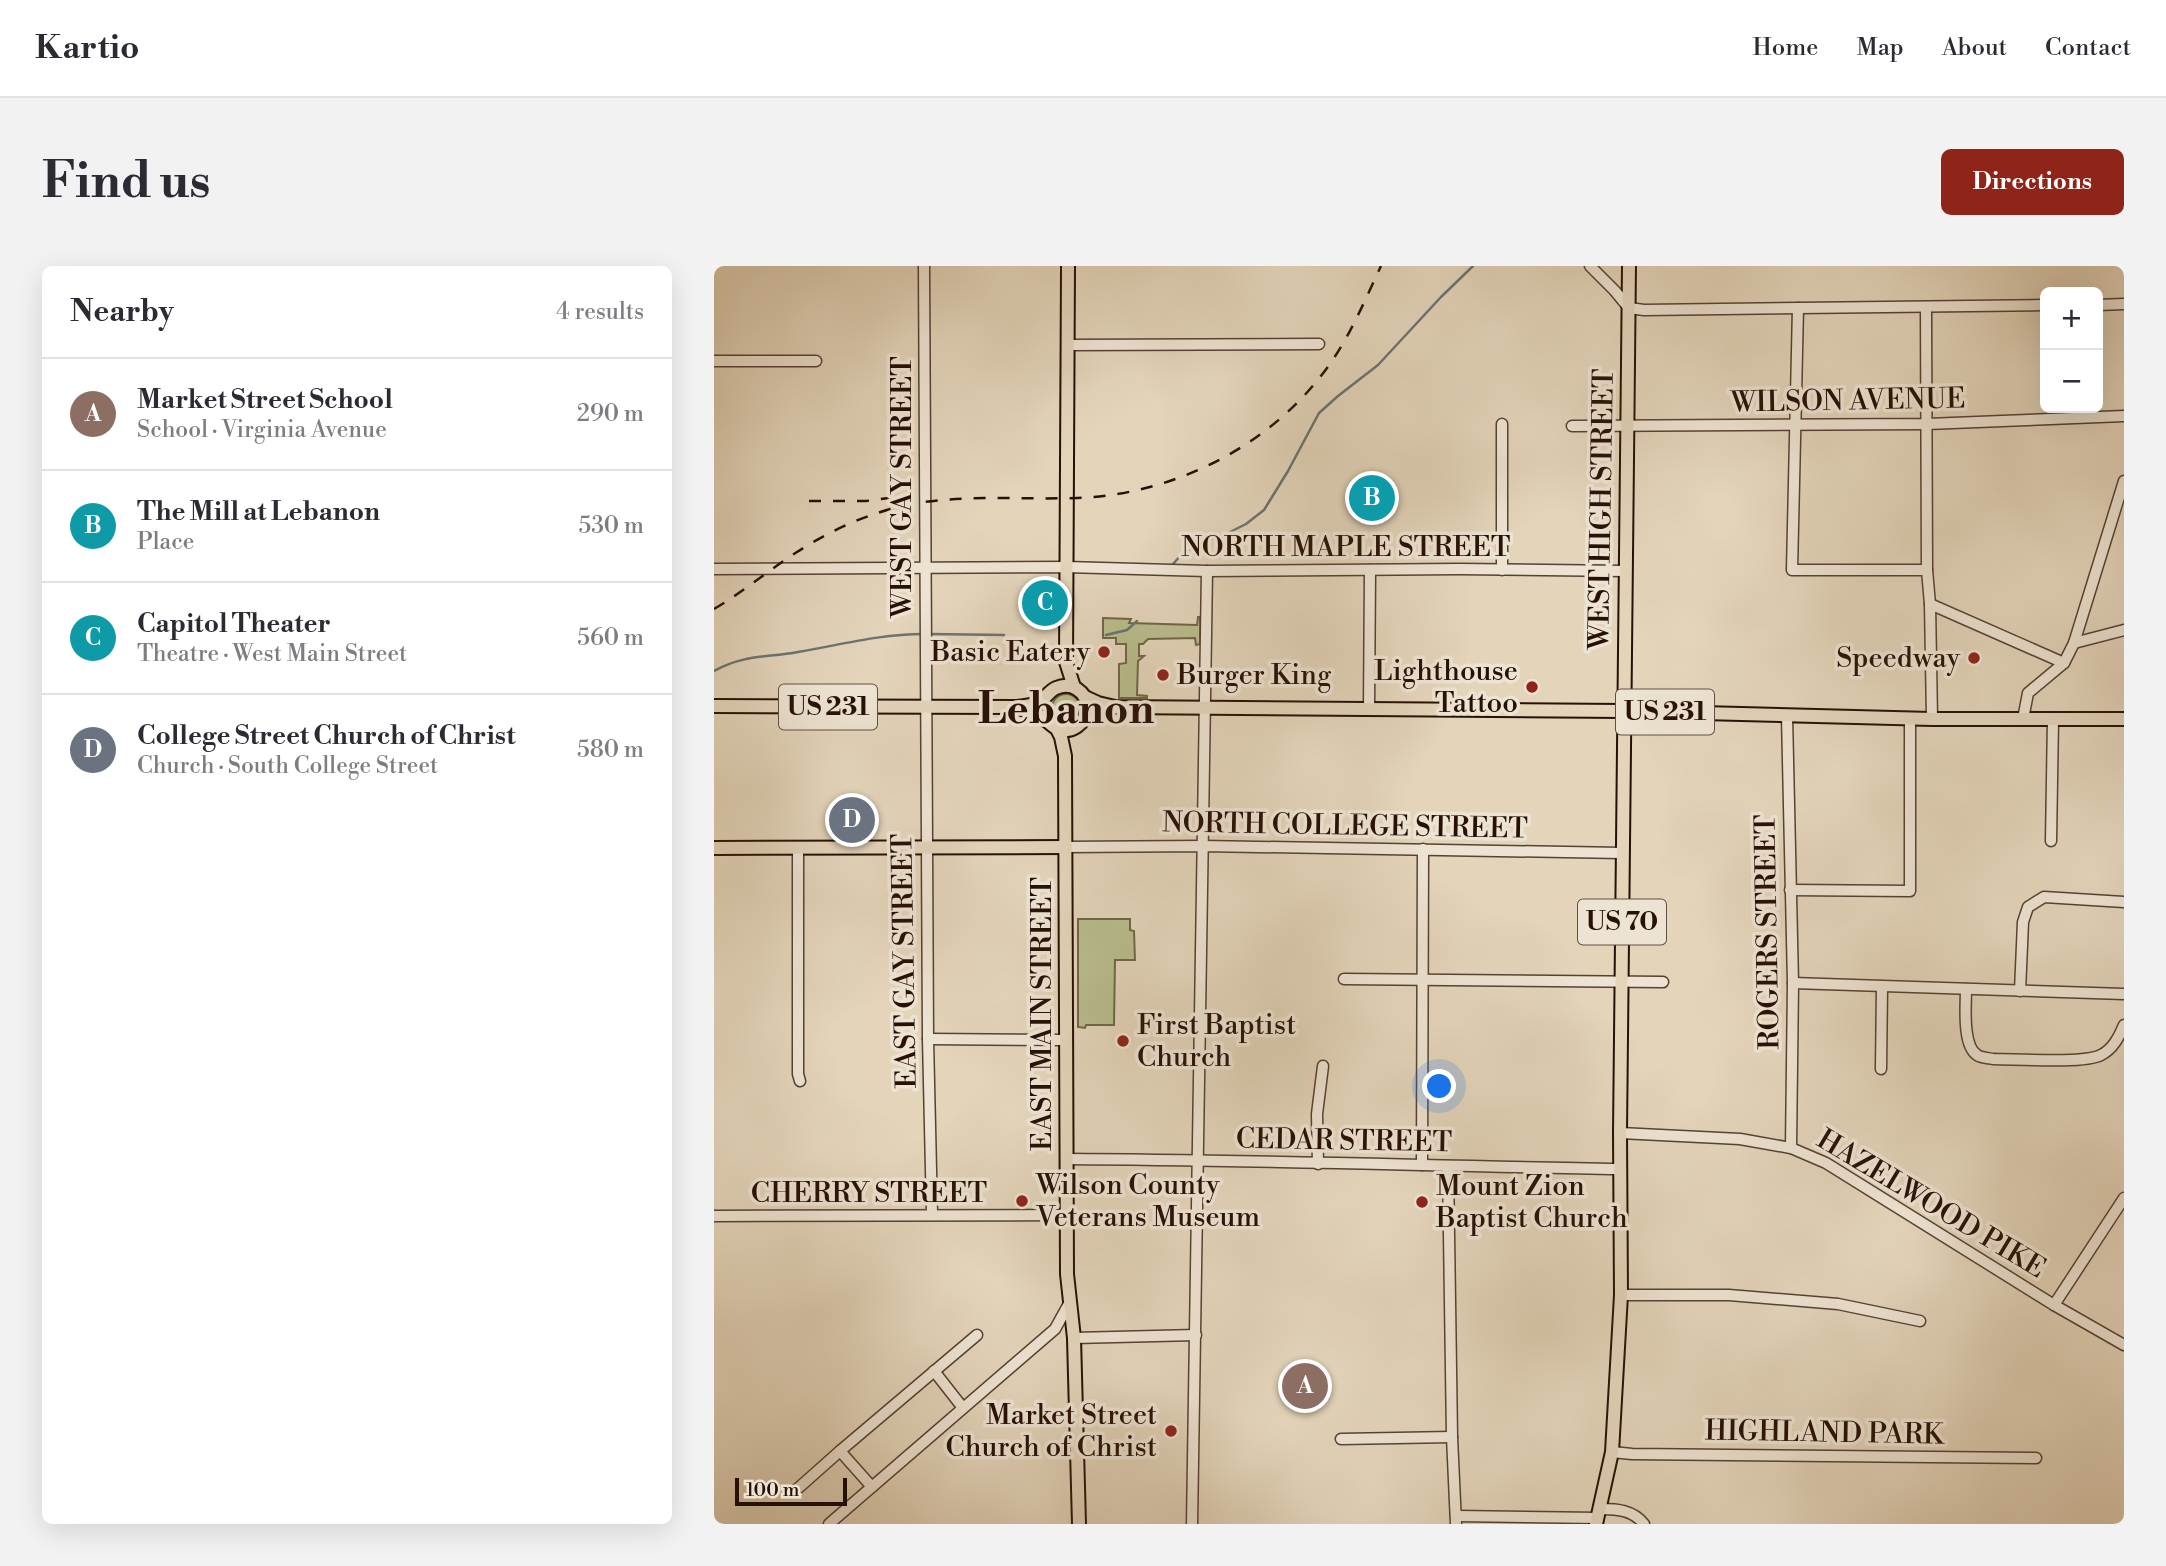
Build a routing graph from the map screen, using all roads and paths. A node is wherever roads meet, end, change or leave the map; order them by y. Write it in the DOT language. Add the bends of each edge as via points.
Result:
graph roads {
  1 [pos="923,266"];
  2 [pos="1068,266"];
  3 [pos="1590,266"];
  4 [pos="1629,266"];
  5 [pos="2103,304"];
  6 [pos="2124,304"];
  7 [pos="2040,305"];
  8 [pos="1926,307"];
  9 [pos="1629,308"];
  10 [pos="1798,308"];
  11 [pos="1319,344"];
  12 [pos="1067,345"];
  13 [pos="714,361"];
  14 [pos="816,361"];
  15 [pos="2124,416"];
  16 [pos="1502,424"];
  17 [pos="1927,424"];
  18 [pos="1795,425"];
  19 [pos="1572,426"];
  20 [pos="1628,426"];
  21 [pos="2124,481"];
  22 [pos="1066,567"];
  23 [pos="714,569"];
  24 [pos="926,569"];
  25 [pos="1370,570"];
  26 [pos="1502,570"];
  27 [pos="1927,570"];
  28 [pos="1207,571"];
  29 [pos="1626,571"];
  30 [pos="1930,604"];
  31 [pos="2124,630"];
  32 [pos="2074,643"];
  33 [pos="1066,663"];
  34 [pos="2064,663"];
  35 [pos="1074,687"];
  36 [pos="1051,692"];
  37 [pos="1085,697"];
  38 [pos="714,706"];
  39 [pos="925,707"];
  40 [pos="1017,707"];
  41 [pos="1115,707"];
  42 [pos="1206,709"];
  43 [pos="1369,709"];
  44 [pos="1625,711"];
  45 [pos="1787,716"];
  46 [pos="1910,719"];
  47 [pos="1932,719"];
  48 [pos="2023,719"];
  49 [pos="2053,719"];
  50 [pos="2124,719"];
  51 [pos="1082,722"];
  52 [pos="1052,724"];
  53 [pos="1065,756"];
  54 [pos="2051,841"];
  55 [pos="1203,846"];
  56 [pos="1066,847"];
  57 [pos="714,848"];
  58 [pos="798,848"];
  59 [pos="927,848"];
  60 [pos="1423,849"];
  61 [pos="1622,853"];
  62 [pos="1790,890"];
  63 [pos="2124,902"];
  64 [pos="1345,979"];
  65 [pos="1424,979"];
  66 [pos="1621,982"];
  67 [pos="1663,982"];
  68 [pos="1793,983"];
  69 [pos="1882,987"];
  70 [pos="1966,989"];
  71 [pos="2020,991"];
  72 [pos="2124,993"];
  73 [pos="2124,1025"];
  74 [pos="928,1039"];
  75 [pos="1066,1040"];
  76 [pos="1324,1066"];
  77 [pos="1881,1069"];
  78 [pos="800,1081"];
  79 [pos="1620,1133"];
  80 [pos="1791,1148"];
  81 [pos="1067,1160"];
  82 [pos="1199,1160"];
  83 [pos="1318,1164"];
  84 [pos="1422,1165"];
  85 [pos="1448,1166"];
  86 [pos="1620,1169"];
  87 [pos="2124,1198"];
  88 [pos="932,1214"];
  89 [pos="1067,1215"];
  90 [pos="714,1216"];
  91 [pos="1620,1294"];
  92 [pos="1070,1303"];
  93 [pos="2054,1305"];
  94 [pos="1920,1321"];
  95 [pos="977,1335"];
  96 [pos="1196,1335"];
  97 [pos="1074,1338"];
  98 [pos="2124,1345"];
  99 [pos="934,1371"];
  100 [pos="964,1408"];
  101 [pos="1452,1437"];
  102 [pos="1341,1439"];
  103 [pos="840,1451"];
  104 [pos="1612,1451"];
  105 [pos="2036,1458"];
  106 [pos="872,1487"];
  107 [pos="794,1491"];
  108 [pos="1598,1517"];
  109 [pos="1456,1520"];
  110 [pos="829,1524"];
  111 [pos="1079,1524"];
  112 [pos="1192,1524"];
  113 [pos="1644,1524"];
  1 -- 24 [label="street, WEST GAY STREET"];
  2 -- 12 [label="main road"];
  3 -- 9 [label="street"];
  4 -- 9 [label="main road, US 70"];
  5 -- 6 [label="street"];
  7 -- 8 [label="street"];
  8 -- 10 [label="street"];
  8 -- 17 [label="street"];
  9 -- 10 [label="street"];
  9 -- 20 [label="main road, WEST HIGH STREET / US 70"];
  10 -- 18 [label="street"];
  11 -- 12 [label="street"];
  12 -- 22 [label="main road"];
  13 -- 14 [label="street"];
  15 -- 17 [label="street, WILSON AVENUE"];
  16 -- 26 [label="street"];
  17 -- 18 [label="street, WILSON AVENUE"];
  17 -- 27 [label="street"];
  18 -- 20 [label="street, WILSON AVENUE"];
  18 -- 27 [label="street" via="1792,570"];
  19 -- 20 [label="street, WILSON AVENUE"];
  20 -- 29 [label="main road, WEST HIGH STREET / US 70"];
  21 -- 32 [label="street"];
  22 -- 24 [label="street, NORTH MAPLE STREET"];
  22 -- 28 [label="street, NORTH MAPLE STREET"];
  22 -- 33 [label="main road"];
  23 -- 24 [label="street, NORTH MAPLE STREET"];
  24 -- 39 [label="street, WEST GAY STREET"];
  25 -- 26 [label="street, NORTH MAPLE STREET"];
  25 -- 28 [label="street, NORTH MAPLE STREET"];
  25 -- 43 [label="street"];
  26 -- 29 [label="street, NORTH MAPLE STREET"];
  27 -- 30 [label="street"];
  28 -- 42 [label="street"];
  29 -- 44 [label="main road, WEST HIGH STREET / US 70"];
  30 -- 34 [label="street"];
  30 -- 47 [label="street"];
  31 -- 32 [label="street"];
  32 -- 34 [label="street"];
  33 -- 35 [label="main road"];
  33 -- 36 [label="main road"];
  34 -- 48 [label="street" via="2028,693"];
  35 -- 36 [label="main road, US 231" via="1065,685"];
  35 -- 37 [label="main road, US 231"];
  36 -- 40 [label="main road, US 231" via="1038,702"];
  36 -- 52 [label="main road" via="1044,709"];
  37 -- 41 [label="main road, US 231"];
  37 -- 51 [label="main road" via="1088,707"];
  38 -- 39 [label="main road, US 231"];
  39 -- 40 [label="main road, US 231"];
  39 -- 59 [label="street, EAST GAY STREET"];
  40 -- 52 [label="main road"];
  41 -- 42 [label="main road, US 231"];
  41 -- 51 [label="main road, US 231"];
  42 -- 43 [label="main road, US 231"];
  42 -- 55 [label="street"];
  43 -- 44 [label="main road, US 231"];
  44 -- 45 [label="main road, US 231"];
  44 -- 61 [label="main road, US 70"];
  45 -- 46 [label="main road, US 231"];
  45 -- 62 [label="street, ROGERS STREET"];
  46 -- 47 [label="main road, US 231"];
  46 -- 62 [label="street" via="1910,891"];
  47 -- 48 [label="main road, US 231"];
  48 -- 49 [label="main road, US 231"];
  49 -- 50 [label="main road, US 231"];
  49 -- 54 [label="street"];
  51 -- 52 [label="main road, US 231" via="1069,730"];
  51 -- 53 [label="main road, EAST MAIN STREET"];
  52 -- 53 [label="main road, EAST MAIN STREET"];
  53 -- 56 [label="main road, EAST MAIN STREET"];
  55 -- 56 [label="street, NORTH COLLEGE STREET"];
  55 -- 60 [label="street, NORTH COLLEGE STREET"];
  55 -- 82 [label="street"];
  56 -- 59 [label="main road"];
  56 -- 75 [label="main road, EAST MAIN STREET"];
  57 -- 58 [label="main road"];
  58 -- 59 [label="main road"];
  58 -- 78 [label="street"];
  59 -- 74 [label="street, EAST GAY STREET"];
  60 -- 61 [label="street, NORTH COLLEGE STREET"];
  60 -- 65 [label="street"];
  61 -- 66 [label="main road, US 70"];
  62 -- 68 [label="street, ROGERS STREET"];
  63 -- 71 [label="street" via="2044,897 2028,907 2022,922"];
  64 -- 65 [label="street"];
  65 -- 66 [label="street"];
  65 -- 84 [label="street"];
  66 -- 67 [label="street"];
  66 -- 79 [label="main road, US 70"];
  68 -- 69 [label="street"];
  68 -- 80 [label="street, ROGERS STREET"];
  69 -- 70 [label="street"];
  69 -- 77 [label="street"];
  70 -- 71 [label="street"];
  70 -- 73 [label="street" via="1966,1032 1977,1055 1984,1057 2092,1059 2116,1042"];
  71 -- 72 [label="street"];
  74 -- 75 [label="street"];
  74 -- 88 [label="street, EAST GAY STREET"];
  75 -- 81 [label="main road, EAST MAIN STREET"];
  76 -- 83 [label="street" via="1317,1114"];
  79 -- 80 [label="street, HAZELWOOD PIKE" via="1740,1139"];
  79 -- 86 [label="main road, US 70"];
  80 -- 93 [label="street, HAZELWOOD PIKE" via="1826,1163"];
  81 -- 82 [label="street, CEDAR STREET"];
  81 -- 89 [label="main road, EAST MAIN STREET"];
  82 -- 83 [label="street, CEDAR STREET"];
  82 -- 96 [label="street"];
  83 -- 84 [label="street, CEDAR STREET"];
  84 -- 85 [label="street, CEDAR STREET"];
  85 -- 86 [label="street, CEDAR STREET"];
  85 -- 101 [label="street"];
  86 -- 91 [label="main road, US 70"];
  87 -- 93 [label="street"];
  88 -- 89 [label="street, CHERRY STREET"];
  88 -- 90 [label="street, CHERRY STREET"];
  89 -- 92 [label="main road, EAST MAIN STREET"];
  91 -- 94 [label="street" via="1729,1295 1838,1304"];
  91 -- 104 [label="main road, US 70"];
  92 -- 97 [label="main road, EAST MAIN STREET"];
  92 -- 100 [label="street" via="1055,1329"];
  93 -- 98 [label="street, HAZELWOOD PIKE"];
  95 -- 99 [label="street"];
  96 -- 97 [label="street"];
  96 -- 112 [label="street"];
  97 -- 111 [label="main road, EAST MAIN STREET"];
  99 -- 100 [label="street"];
  99 -- 103 [label="street"];
  100 -- 106 [label="street"];
  101 -- 102 [label="street"];
  101 -- 109 [label="street"];
  103 -- 106 [label="street"];
  103 -- 107 [label="street"];
  104 -- 105 [label="street, HIGHLAND PARK"];
  104 -- 108 [label="main road, US 70"];
  106 -- 110 [label="street"];
  108 -- 109 [label="street"];
  108 -- 113 [label="street" via="1620,1509"];
}
